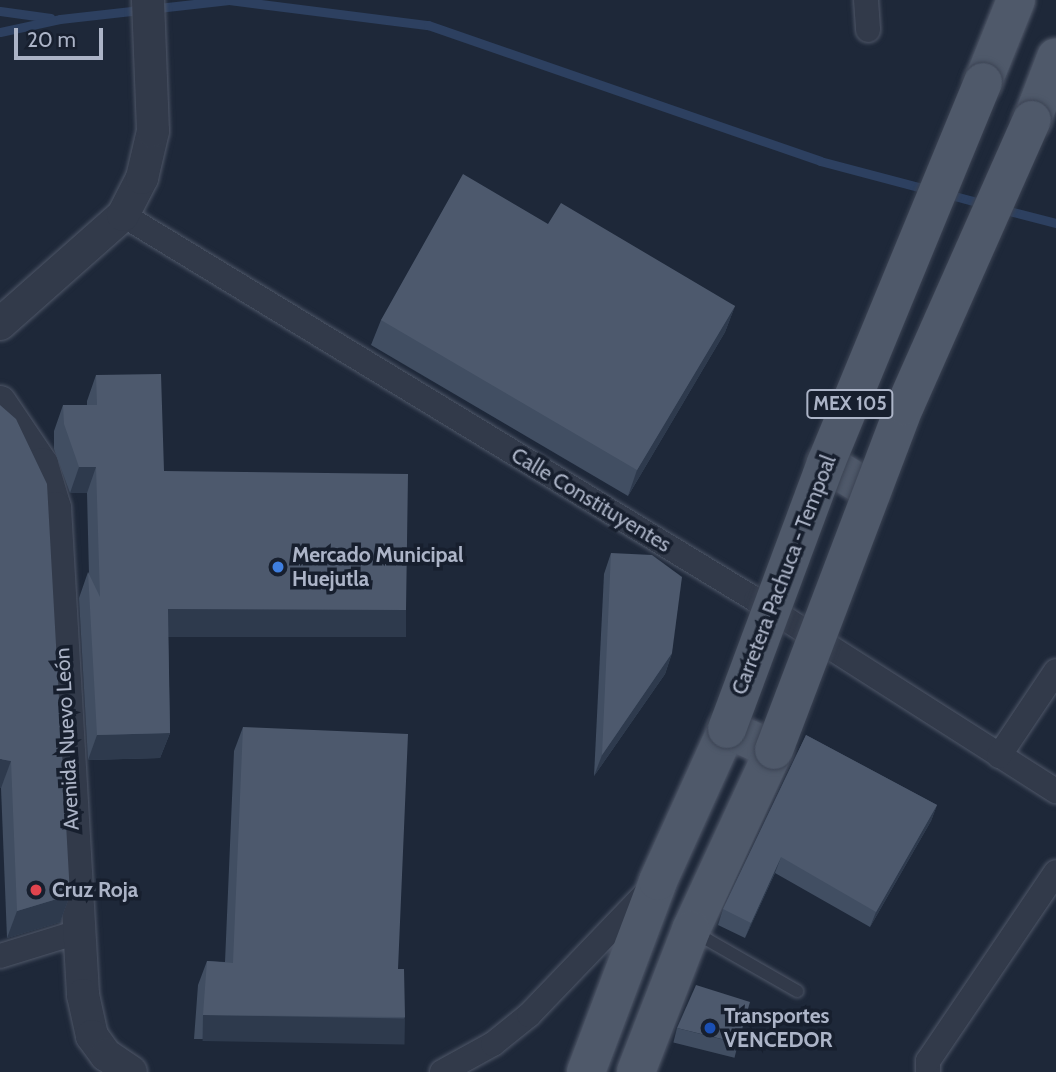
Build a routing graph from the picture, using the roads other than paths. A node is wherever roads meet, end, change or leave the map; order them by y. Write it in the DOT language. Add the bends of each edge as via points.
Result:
graph roads {
  1 [pos="148,0"];
  2 [pos="866,0"];
  3 [pos="1016,0"];
  4 [pos="868,30"];
  5 [pos="1056,57"];
  6 [pos="123,215"];
  7 [pos="0,324"];
  8 [pos="0,402"];
  9 [pos="826,463"];
  10 [pos="870,490"];
  11 [pos="1056,671"];
  12 [pos="727,729"];
  13 [pos="774,750"];
  14 [pos="999,756"];
  15 [pos="1056,791"];
  16 [pos="1056,872"];
  17 [pos="658,881"];
  18 [pos="691,930"];
  19 [pos="78,932"];
  20 [pos="0,956"];
  21 [pos="797,991"];
  22 [pos="131,1072"];
  23 [pos="442,1072"];
  24 [pos="586,1072"];
  25 [pos="636,1072"];
  26 [pos="928,1072"];
  1 -- 6 [label="street" via="150,156"];
  2 -- 4 [label="street"];
  3 -- 9 [label="main road, Carretera Pachuca - Tempoal / MEX 105, bridge"];
  5 -- 10 [label="main road, MEX 105, bridge"];
  6 -- 7 [label="street"];
  6 -- 14 [label="street, Calle Constituyentes" via="756,600"];
  8 -- 19 [label="street, Avenida Nuevo León" via="43,464 55,508"];
  9 -- 10 [label="main road"];
  9 -- 12 [label="main road, Carretera Pachuca - Tempoal / MEX 105, bridge"];
  10 -- 13 [label="main road, MEX 105, bridge"];
  11 -- 14 [label="street"];
  12 -- 13 [label="main road"];
  12 -- 17 [label="main road, Carretera Pachuca - Tempoal / MEX 105"];
  13 -- 18 [label="main road, MEX 105"];
  14 -- 15 [label="street, Calle Constituyentes"];
  16 -- 26 [label="street" via="928,1061"];
  17 -- 23 [label="street" via="529,1015 493,1044"];
  17 -- 24 [label="main road, Carretera Pachuca - Tempoal / MEX 105"];
  18 -- 21 [label="lane"];
  18 -- 25 [label="main road, MEX 105"];
  19 -- 20 [label="street"];
  19 -- 22 [label="street, Avenida Nuevo León" via="92,1037 106,1055"];
}
